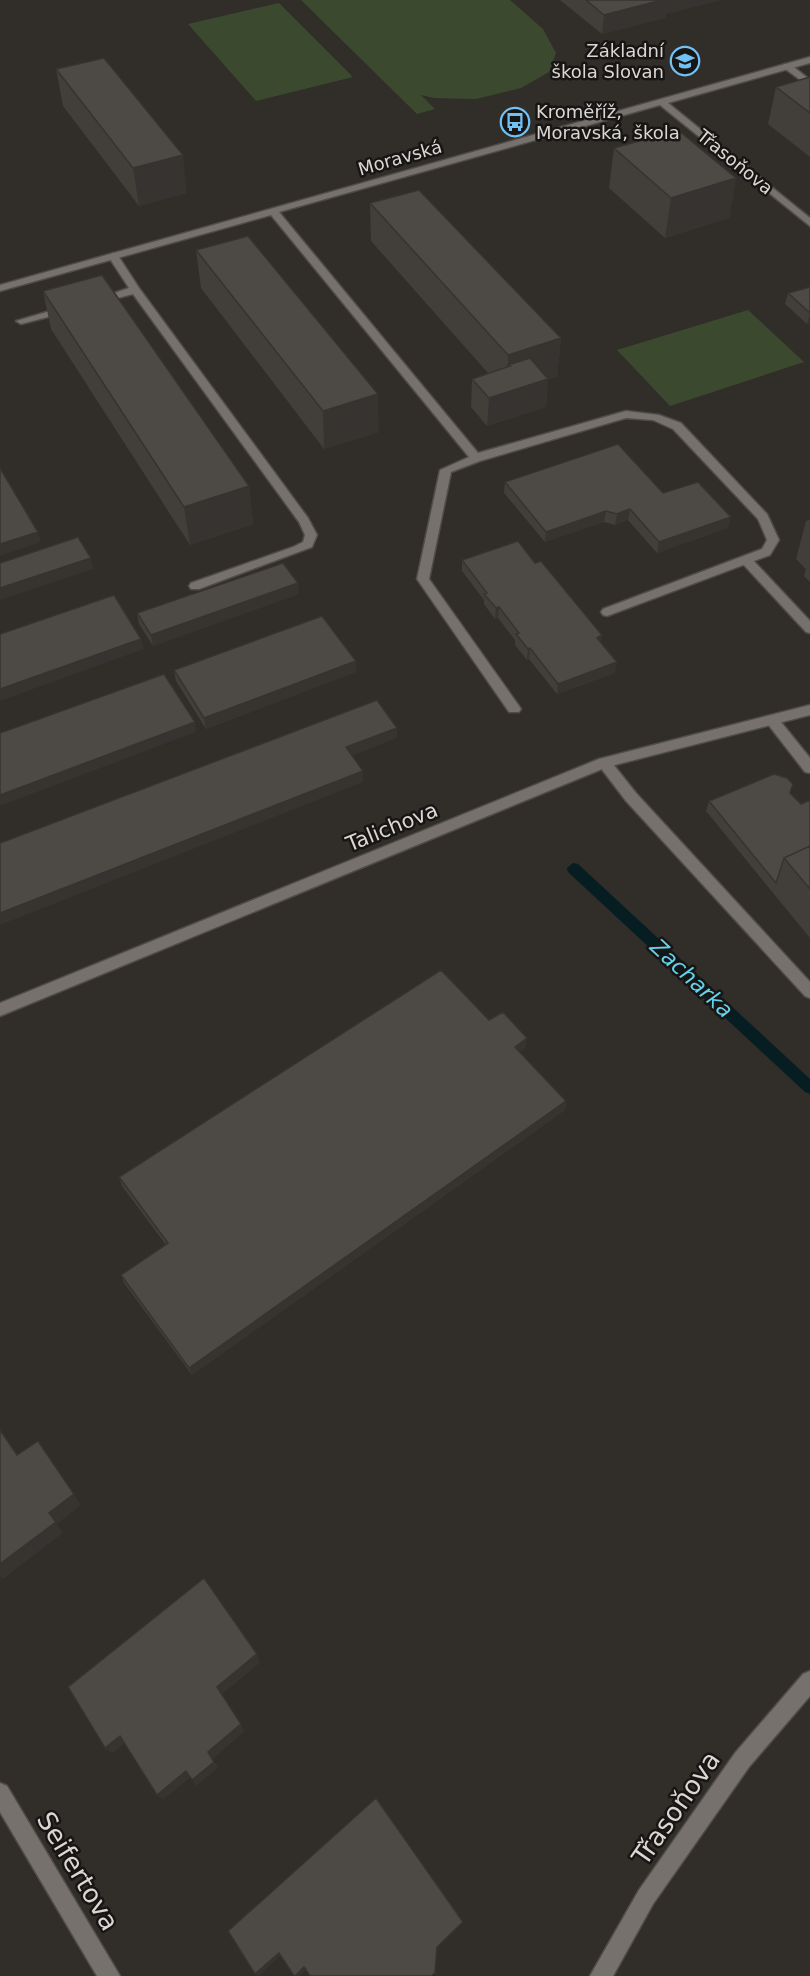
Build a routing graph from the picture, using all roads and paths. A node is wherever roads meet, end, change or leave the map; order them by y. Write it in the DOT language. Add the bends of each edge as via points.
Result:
graph roads {
  1 [pos="810,60"];
  2 [pos="788,66"];
  3 [pos="810,84"];
  4 [pos="660,101"];
  5 [pos="273,211"];
  6 [pos="810,223"];
  7 [pos="113,256"];
  8 [pos="0,288"];
  9 [pos="135,290"];
  10 [pos="21,321"];
  11 [pos="476,458"];
  12 [pos="746,560"];
  13 [pos="195,586"];
  14 [pos="607,612"];
  15 [pos="810,629"];
  16 [pos="514,709"];
  17 [pos="810,710"];
  18 [pos="772,720"];
  19 [pos="604,762"];
  20 [pos="810,768"];
  21 [pos="810,992"];
  22 [pos="0,1010"];
  23 [pos="810,1681"];
  24 [pos="0,1793"];
  25 [pos="109,1976"];
  26 [pos="601,1976"];
  1 -- 2 [label="street, Moravská"];
  2 -- 3 [label="street"];
  2 -- 4 [label="street, Moravská"];
  4 -- 5 [label="street, Moravská"];
  4 -- 6 [label="street, Třasoňova"];
  5 -- 7 [label="street, Moravská"];
  5 -- 11 [label="street"];
  7 -- 8 [label="street, Moravská"];
  7 -- 9 [label="street"];
  9 -- 10 [label="street"];
  9 -- 13 [label="street" via="248,441 311,535 308,544 297,550"];
  11 -- 12 [label="street" via="626,414 655,417 678,426 764,518 773,540 766,552"];
  11 -- 16 [label="street" via="447,470 423,579"];
  12 -- 14 [label="street"];
  12 -- 15 [label="street"];
  17 -- 18 [label="street, Talichova"];
  18 -- 19 [label="street, Talichova"];
  18 -- 20 [label="street"];
  19 -- 21 [label="street" via="631,797"];
  19 -- 22 [label="street, Talichova"];
  23 -- 26 [label="street, Třasoňova" via="742,1760 646,1897"];
  24 -- 25 [label="street, Seifertova"];
}
